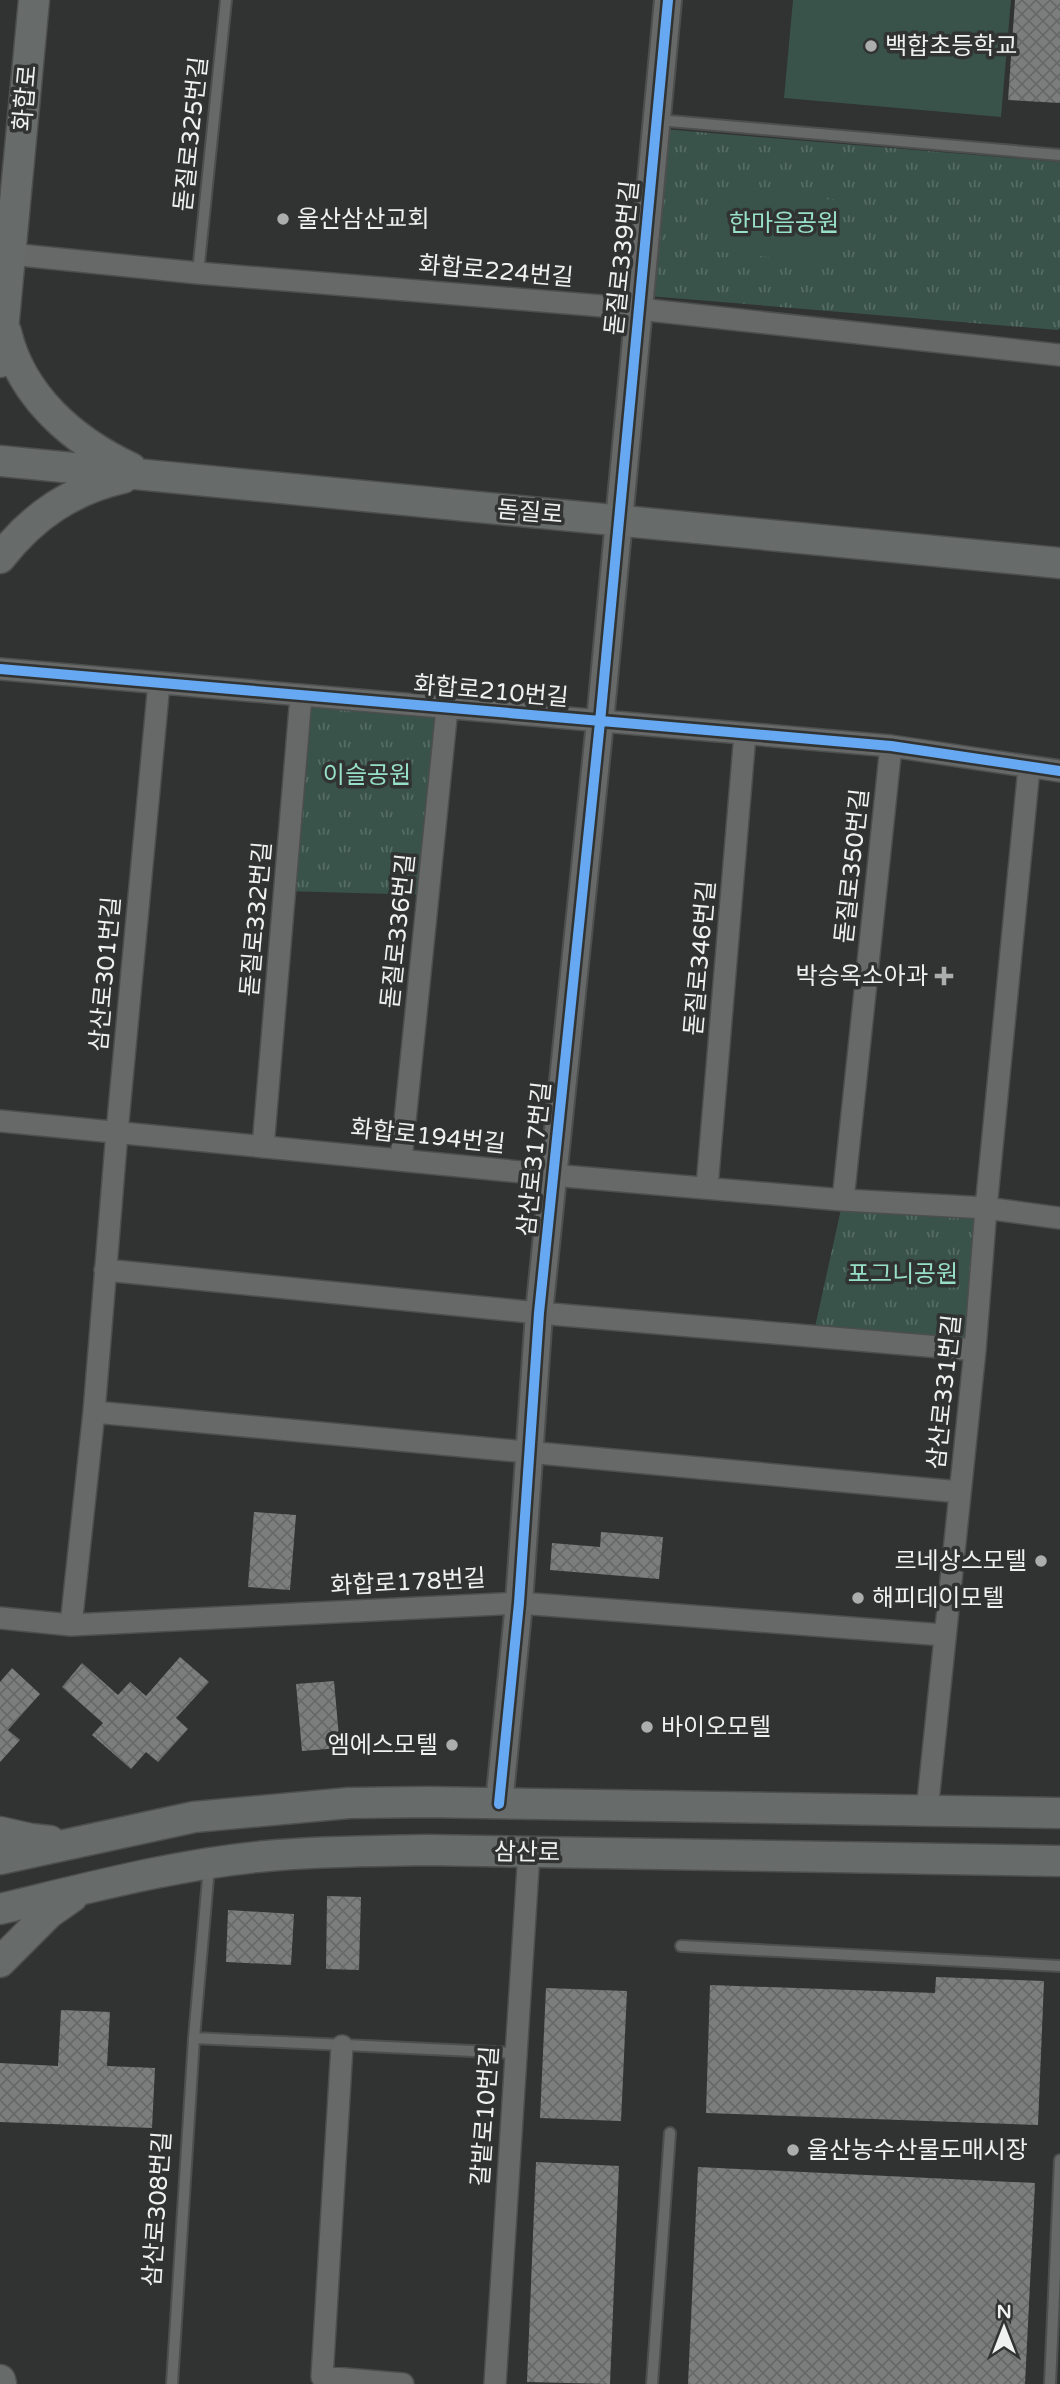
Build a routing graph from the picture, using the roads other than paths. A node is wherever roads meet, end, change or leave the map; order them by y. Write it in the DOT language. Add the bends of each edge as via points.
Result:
graph roads {
  1 [pos="34,0"];
  2 [pos="226,0"];
  3 [pos="668,0"];
  4 [pos="657,120"];
  5 [pos="1060,155"];
  6 [pos="10,254"];
  7 [pos="198,273"];
  8 [pos="0,283"];
  9 [pos="639,309"];
  10 [pos="4,322"];
  11 [pos="1060,355"];
  12 [pos="0,362"];
  13 [pos="0,461"];
  14 [pos="151,475"];
  15 [pos="618,520"];
  16 [pos="0,558"];
  17 [pos="1060,563"];
  18 [pos="0,669"];
  19 [pos="159,683"];
  20 [pos="301,696"];
  21 [pos="447,708"];
  22 [pos="600,722"];
  23 [pos="745,734"];
  24 [pos="891,746"];
  25 [pos="1029,768"];
  26 [pos="1060,771"];
  27 [pos="0,1121"];
  28 [pos="117,1132"];
  29 [pos="262,1147"];
  30 [pos="401,1160"];
  31 [pos="552,1175"];
  32 [pos="707,1186"];
  33 [pos="844,1200"];
  34 [pos="986,1208"];
  35 [pos="1060,1218"];
  36 [pos="105,1270"];
  37 [pos="540,1313"];
  38 [pos="975,1350"];
  39 [pos="94,1412"];
  40 [pos="528,1452"];
  41 [pos="960,1492"];
  42 [pos="519,1603"];
  43 [pos="0,1618"];
  44 [pos="71,1625"];
  45 [pos="944,1634"];
  46 [pos="499,1804"];
  47 [pos="927,1811"];
  48 [pos="1060,1813"];
  49 [pos="0,1832"];
  50 [pos="75,1842"];
  51 [pos="528,1852"];
  52 [pos="0,1859"];
  53 [pos="1060,1861"];
  54 [pos="209,1863"];
  55 [pos="96,1886"];
  56 [pos="0,1909"];
  57 [pos="681,1946"];
  58 [pos="0,1962"];
  59 [pos="1060,1966"];
  60 [pos="194,2038"];
  61 [pos="342,2046"];
  62 [pos="515,2053"];
  63 [pos="670,2133"];
  64 [pos="1060,2160"];
  65 [pos="172,2384"];
  66 [pos="403,2384"];
  67 [pos="495,2384"];
  68 [pos="652,2384"];
  69 [pos="1050,2384"];
  1 -- 6 [label="main road, 화합로"];
  2 -- 7 [label="lane, 돋질로325번길"];
  3 -- 4 [label="street, 돋질로339번길"];
  4 -- 5 [label="lane"];
  4 -- 9 [label="street, 돋질로339번길"];
  6 -- 7 [label="street, 화합로224번길"];
  6 -- 8 [label="main road"];
  6 -- 10 [label="main road, 화합로"];
  7 -- 9 [label="street, 화합로224번길"];
  9 -- 11 [label="street, 화합로224번길"];
  9 -- 15 [label="street, 돋질로339번길"];
  10 -- 12 [label="main road, 화합로"];
  10 -- 14 [label="main road" via="14,358 58,420 92,448"];
  13 -- 14 [label="main road, 돋질로"];
  14 -- 15 [label="main road, 돋질로"];
  14 -- 16 [label="main road" via="100,484 58,503 25,529"];
  15 -- 17 [label="main road, 돋질로"];
  15 -- 22 [label="street, 삼산로317번길"];
  18 -- 19 [label="street, 화합로210번길"];
  19 -- 20 [label="street, 화합로210번길"];
  19 -- 28 [label="street, 삼산로301번길"];
  20 -- 21 [label="street, 화합로210번길"];
  20 -- 29 [label="street, 돋질로332번길"];
  21 -- 22 [label="street, 화합로210번길"];
  21 -- 30 [label="street, 돋질로336번길"];
  22 -- 23 [label="street, 화합로210번길"];
  22 -- 31 [label="street, 삼산로317번길"];
  23 -- 24 [label="street, 화합로210번길"];
  23 -- 32 [label="street, 돋질로346번길"];
  24 -- 25 [label="street, 화합로210번길"];
  24 -- 33 [label="street, 돋질로350번길"];
  25 -- 26 [label="street, 화합로210번길"];
  25 -- 34 [label="street, 삼산로331번길"];
  27 -- 28 [label="street, 화합로194번길"];
  28 -- 29 [label="street, 화합로194번길"];
  28 -- 36 [label="street, 삼산로301번길"];
  29 -- 30 [label="street, 화합로194번길"];
  30 -- 31 [label="street, 화합로194번길"];
  31 -- 32 [label="street, 화합로194번길"];
  31 -- 37 [label="street, 삼산로317번길"];
  32 -- 33 [label="street, 화합로194번길"];
  33 -- 34 [label="street, 화합로194번길"];
  34 -- 35 [label="street, 화합로194번길"];
  34 -- 38 [label="street, 삼산로331번길"];
  36 -- 37 [label="street"];
  36 -- 39 [label="street, 삼산로301번길"];
  37 -- 38 [label="street"];
  37 -- 40 [label="street, 삼산로317번길"];
  38 -- 41 [label="street, 삼산로331번길"];
  39 -- 40 [label="street"];
  39 -- 44 [label="street, 삼산로301번길"];
  40 -- 41 [label="street"];
  40 -- 42 [label="street, 삼산로317번길"];
  41 -- 45 [label="street, 삼산로331번길"];
  42 -- 44 [label="street, 화합로178번길"];
  42 -- 45 [label="street, 화합로178번길"];
  42 -- 46 [label="street, 삼산로317번길"];
  43 -- 44 [label="street, 화합로178번길"];
  45 -- 47 [label="street, 삼산로331번길"];
  46 -- 47 [label="main road, 삼산로"];
  46 -- 50 [label="main road, 삼산로" via="349,1803 265,1809 194,1817"];
  47 -- 48 [label="main road, 삼산로"];
  49 -- 50 [label="main road"];
  50 -- 52 [label="main road, 삼산로"];
  51 -- 53 [label="main road, 삼산로"];
  51 -- 54 [label="main road, 삼산로" via="348,1851"];
  51 -- 62 [label="street, 갈밭로10번길"];
  54 -- 55 [label="main road, 삼산로"];
  54 -- 60 [label="lane, 삼산로308번길"];
  55 -- 56 [label="main road, 삼산로"];
  55 -- 58 [label="main road" via="49,1913"];
  57 -- 59 [label="lane"];
  60 -- 61 [label="lane"];
  60 -- 65 [label="lane, 삼산로308번길"];
  61 -- 62 [label="lane"];
  61 -- 66 [label="street" via="322,2377"];
  62 -- 67 [label="street, 갈밭로10번길"];
  63 -- 68 [label="lane"];
  64 -- 69 [label="lane"];
}
